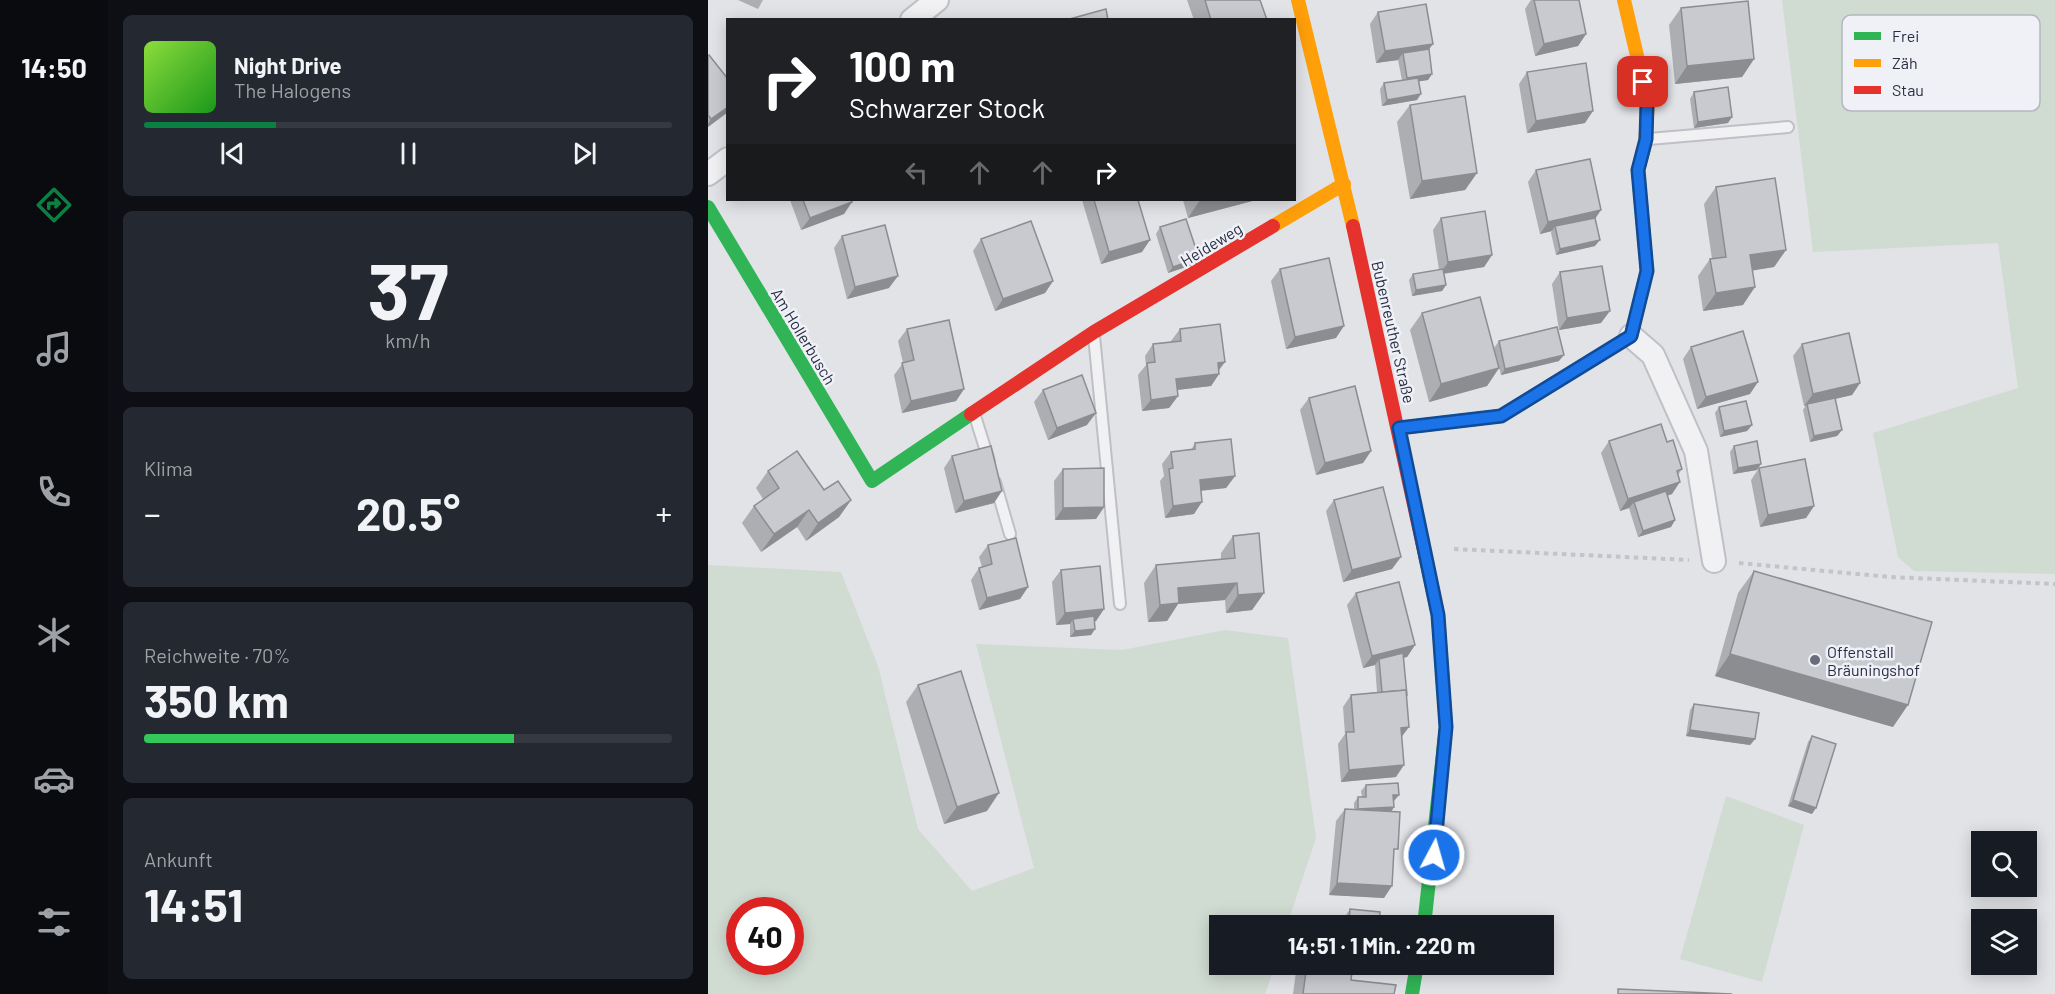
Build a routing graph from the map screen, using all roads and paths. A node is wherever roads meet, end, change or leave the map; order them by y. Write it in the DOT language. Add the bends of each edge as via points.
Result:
graph roads {
  1 [pos="937,0"];
  2 [pos="1298,0"];
  3 [pos="1624,0"];
  4 [pos="914,18"];
  5 [pos="1788,127"];
  6 [pos="1646,139"];
  7 [pos="726,160"];
  8 [pos="708,174"];
  9 [pos="1344,184"];
  10 [pos="708,207"];
  11 [pos="1094,332"];
  12 [pos="1631,336"];
  13 [pos="974,413"];
  14 [pos="1399,428"];
  15 [pos="872,481"];
  16 [pos="1010,534"];
  17 [pos="1714,561"];
  18 [pos="1120,604"];
  19 [pos="1425,915"];
  20 [pos="1415,975"];
  21 [pos="1412,994"];
  1 -- 4 [label="street"];
  2 -- 9 [label="street, Bubenreuther Straße"];
  3 -- 6 [label="street" via="1647,103"];
  5 -- 6 [label="lane"];
  6 -- 12 [label="street" via="1638,170 1647,271"];
  7 -- 8 [label="street"];
  9 -- 11 [label="street, Heideweg"];
  9 -- 14 [label="street, Bubenreuther Straße"];
  10 -- 15 [label="street, Am Hollerbusch"];
  11 -- 13 [label="street, Heideweg"];
  11 -- 18 [label="lane"];
  12 -- 14 [label="street" via="1501,416"];
  12 -- 17 [label="street" via="1653,355 1696,451"];
  13 -- 15 [label="street, Heideweg"];
  13 -- 16 [label="lane"];
  14 -- 19 [label="street, Bubenreuther Straße" via="1438,615 1446,727"];
  20 -- 21 [label="street"];
}
